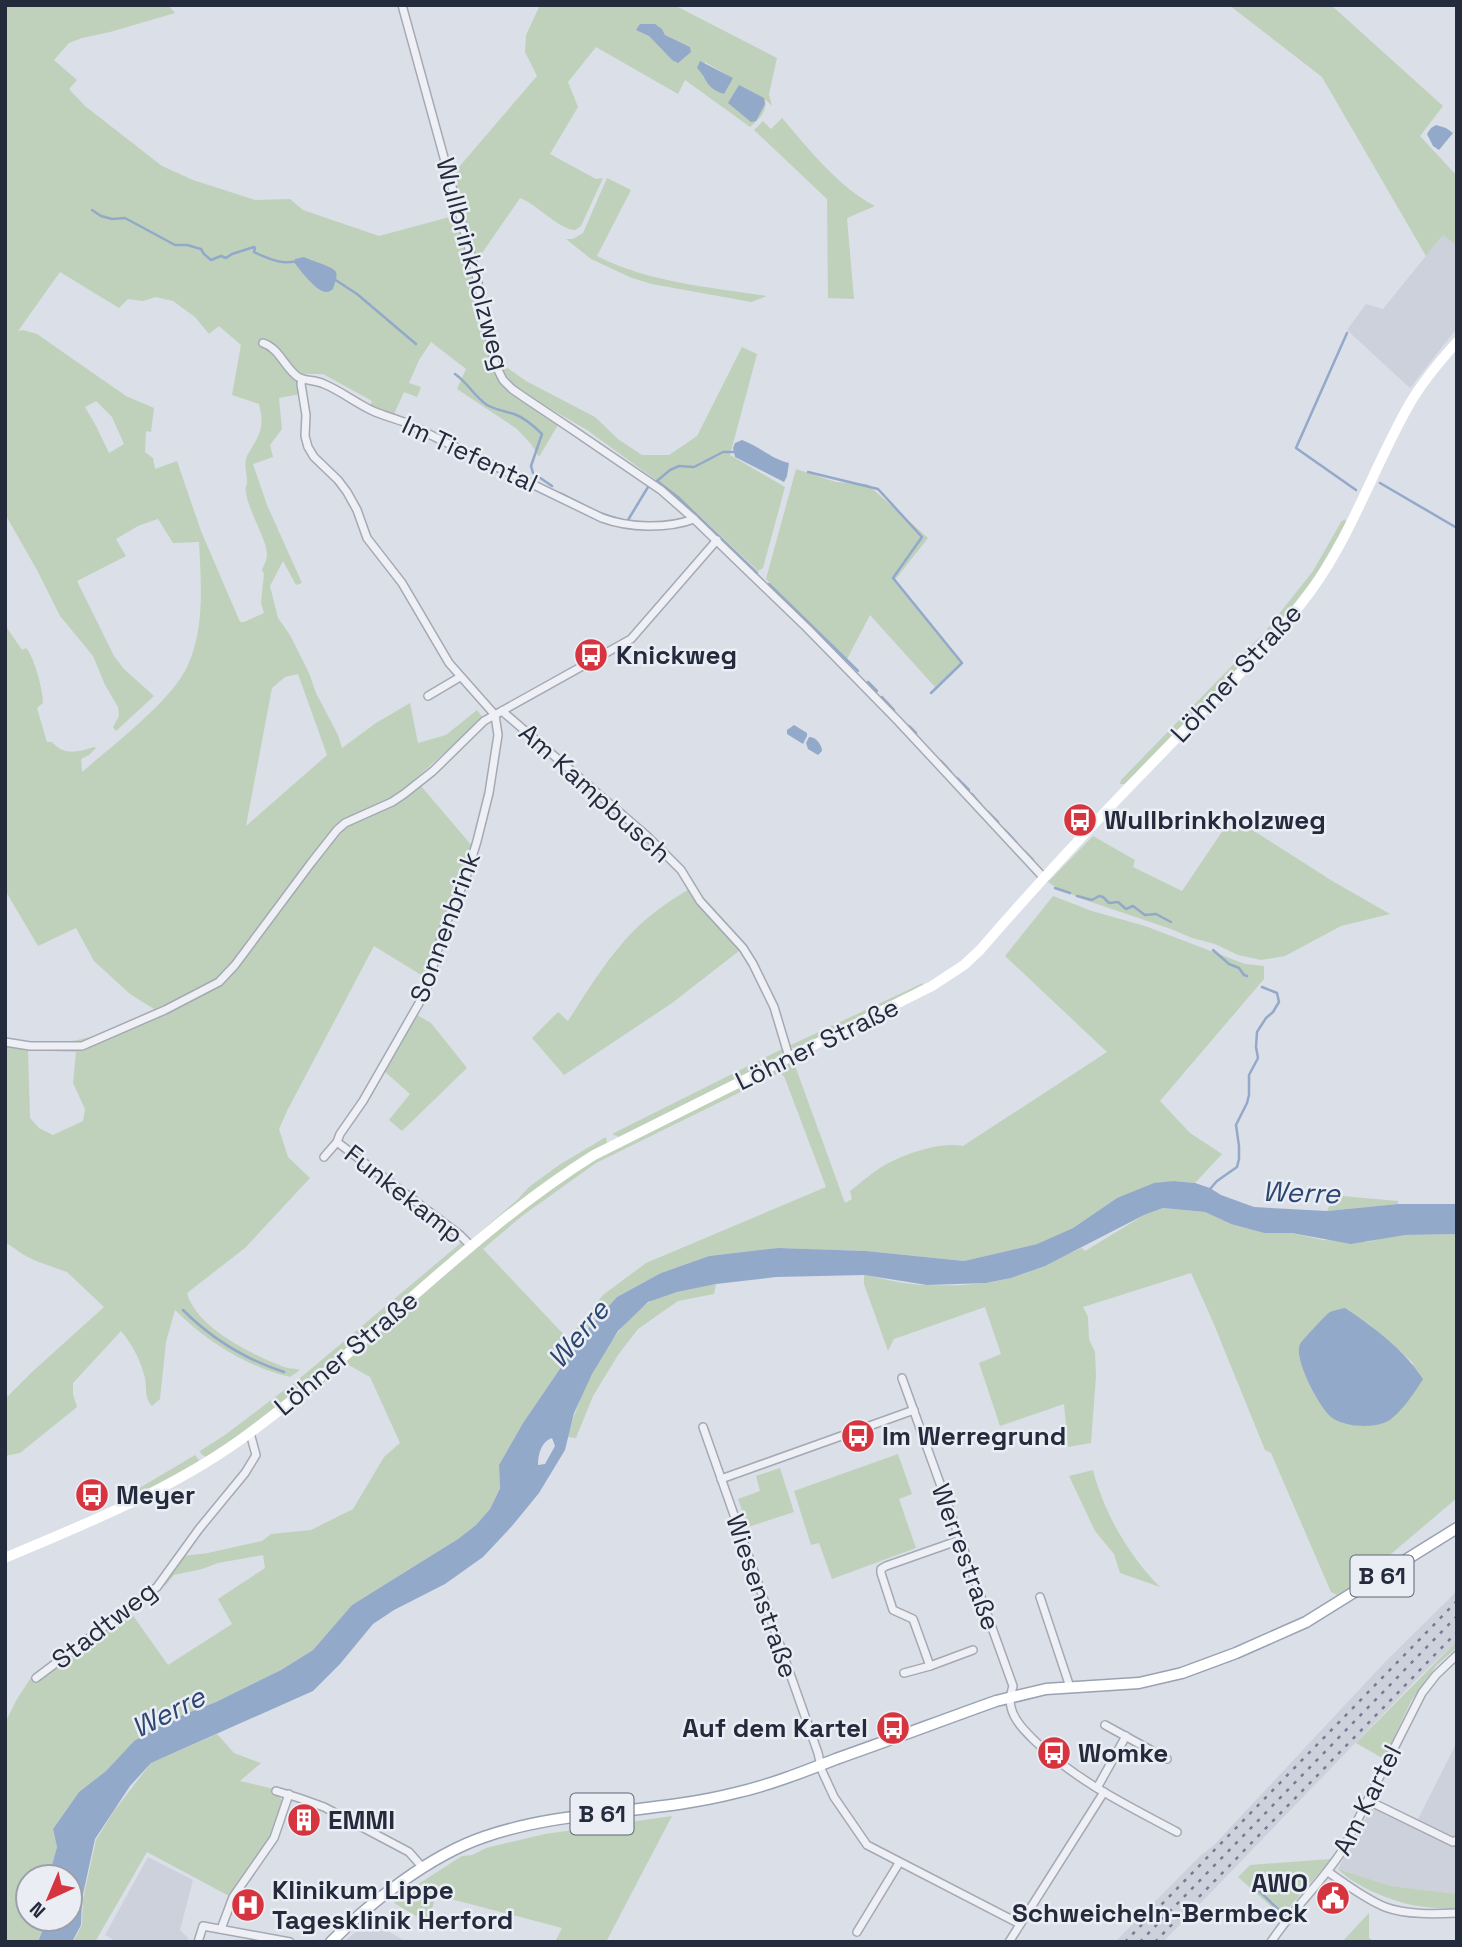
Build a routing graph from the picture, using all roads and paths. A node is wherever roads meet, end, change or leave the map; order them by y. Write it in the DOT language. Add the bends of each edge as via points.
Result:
graph roads {
  1 [pos="402,5"];
  2 [pos="1457,342"];
  3 [pos="263,343"];
  4 [pos="302,380"];
  5 [pos="694,519"];
  6 [pos="717,540"];
  7 [pos="460,677"];
  8 [pos="428,696"];
  9 [pos="499,713"];
  10 [pos="1044,878"];
  11 [pos="5,1042"];
  12 [pos="789,1057"];
  13 [pos="337,1142"];
  14 [pos="324,1157"];
  15 [pos="471,1246"];
  16 [pos="902,1378"];
  17 [pos="915,1410"];
  18 [pos="702,1427"];
  19 [pos="250,1433"];
  20 [pos="721,1479"];
  21 [pos="1457,1528"];
  22 [pos="960,1540"];
  23 [pos="5,1558"];
  24 [pos="1040,1597"];
  25 [pos="973,1650"];
  26 [pos="1457,1655"];
  27 [pos="930,1666"];
  28 [pos="904,1674"];
  29 [pos="36,1678"];
  30 [pos="1070,1686"];
  31 [pos="1011,1696"];
  32 [pos="1105,1725"];
  33 [pos="1126,1736"];
  34 [pos="1167,1759"];
  35 [pos="820,1765"];
  36 [pos="1100,1790"];
  37 [pos="275,1791"];
  38 [pos="289,1794"];
  39 [pos="1369,1801"];
  40 [pos="1177,1832"];
  41 [pos="1457,1840"];
  42 [pos="899,1863"];
  43 [pos="424,1868"];
  44 [pos="1328,1872"];
  45 [pos="1457,1913"];
  46 [pos="1020,1924"];
  47 [pos="221,1929"];
  48 [pos="857,1932"];
  49 [pos="198,1942"];
  50 [pos="290,1942"];
  51 [pos="331,1942"];
  52 [pos="1009,1942"];
  53 [pos="1271,1942"];
  1 -- 5 [label="street, Wullbrinkholzweg" via="476,274 495,364 503,380 661,490"];
  2 -- 10 [label="main road, Löhner Straße" via="1410,404 1340,545 1309,594 1253,660"];
  3 -- 4 [label="street, Im Tiefental"];
  4 -- 5 [label="street, Im Tiefental" via="325,384 373,411 616,524 643,526"];
  4 -- 7 [label="street" via="308,447 347,492 374,549 402,583"];
  5 -- 6 [label="street, Wullbrinkholzweg"];
  6 -- 9 [label="street" via="631,639"];
  6 -- 10 [label="street, Wullbrinkholzweg" via="898,721"];
  7 -- 8 [label="street"];
  7 -- 9 [label="street"];
  9 -- 11 [label="street" via="484,720 433,771 393,802 337,830 219,982 82,1046"];
  9 -- 12 [label="street, Am Kampbusch" via="647,836 681,870 753,964 774,1007"];
  9 -- 13 [label="street, Sonnenbrink" via="489,793 477,841 426,991"];
  10 -- 12 [label="main road, Löhner Straße" via="980,950 953,973"];
  12 -- 15 [label="main road, Löhner Straße" via="594,1155"];
  13 -- 14 [label="street, Sonnenbrink"];
  13 -- 15 [label="street, Funkekamp"];
  15 -- 19 [label="main road, Löhner Straße"];
  16 -- 17 [label="street, Werrestraße"];
  17 -- 20 [label="street"];
  17 -- 22 [label="street, Werrestraße"];
  18 -- 20 [label="street, Wiesenstraße"];
  19 -- 23 [label="main road, Löhner Straße" via="159,1489"];
  19 -- 29 [label="street, Stadtweg" via="256,1454 245,1473 157,1587"];
  20 -- 35 [label="street, Wiesenstraße"];
  21 -- 30 [label="main road, B 61" via="1307,1622 1236,1653 1139,1684"];
  22 -- 27 [label="street" via="881,1569 893,1610 914,1619"];
  22 -- 31 [label="street, Werrestraße" via="1013,1686"];
  24 -- 30 [label="street"];
  25 -- 27 [label="street"];
  26 -- 39 [label="street, Am Kartel" via="1422,1693"];
  27 -- 28 [label="street"];
  30 -- 31 [label="main road, B 61"];
  31 -- 35 [label="main road, B 61"];
  31 -- 36 [label="street" via="1012,1711 1024,1730 1067,1769"];
  32 -- 33 [label="street"];
  33 -- 34 [label="street"];
  33 -- 36 [label="street"];
  35 -- 42 [label="street, Wiesenstraße" via="834,1797 867,1845"];
  35 -- 43 [label="main road, B 61" via="705,1800 508,1830 464,1844"];
  36 -- 40 [label="street"];
  36 -- 46 [label="street"];
  37 -- 38 [label="street"];
  38 -- 43 [label="street" via="324,1807 409,1852"];
  38 -- 47 [label="street" via="275,1838 233,1898"];
  39 -- 41 [label="street"];
  39 -- 44 [label="street, Am Kartel"];
  42 -- 46 [label="street, Wiesenstraße"];
  42 -- 48 [label="street"];
  43 -- 51 [label="main road, B 61"];
  44 -- 45 [label="street" via="1387,1908"];
  44 -- 53 [label="street, Am Kartel"];
  46 -- 52 [label="street"];
  47 -- 49 [label="street" via="203,1926"];
  47 -- 50 [label="street"];
}
